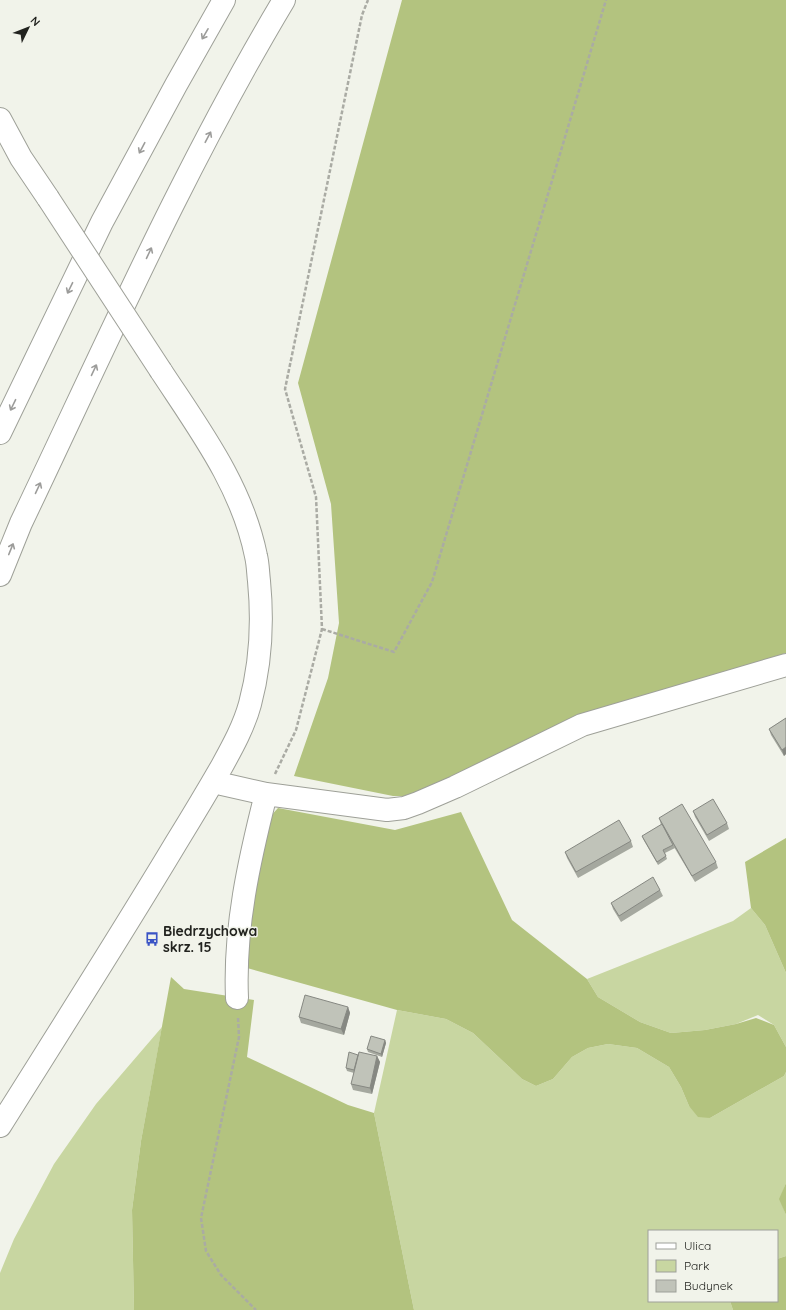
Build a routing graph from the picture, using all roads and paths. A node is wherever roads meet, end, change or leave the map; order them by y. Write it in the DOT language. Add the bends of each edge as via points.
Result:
graph roads {
  1 [pos="224,0"];
  2 [pos="284,0"];
  3 [pos="368,0"];
  4 [pos="606,0"];
  5 [pos="0,119"];
  6 [pos="0,433"];
  7 [pos="0,575"];
  8 [pos="322,628"];
  9 [pos="786,666"];
  10 [pos="213,782"];
  11 [pos="266,794"];
  12 [pos="237,998"];
  13 [pos="0,1126"];
  14 [pos="256,1310"];
  1 -- 6 [label="main road, one-way" via="102,222"];
  7 -- 2 [label="main road, one-way" via="21,523 170,210 253,52"];
  3 -- 8 [label="path" via="362,16 285,389 316,497"];
  4 -- 8 [label="path" via="432,582 394,652"];
  5 -- 10 [label="main road, bridge" via="21,158 210,446 247,521 257,557 260,594 261,630 258,664 250,705 235,742"];
  8 -- 11 [label="path" via="296,730"];
  9 -- 11 [label="main road" via="582,725 455,788 404,808 387,810"];
  10 -- 11 [label="main road"];
  10 -- 13 [label="main road"];
  11 -- 12 [label="main road" via="243,892 237,942"];
  12 -- 14 [label="path" via="239,1037 201,1218 206,1252 221,1276"];
}
